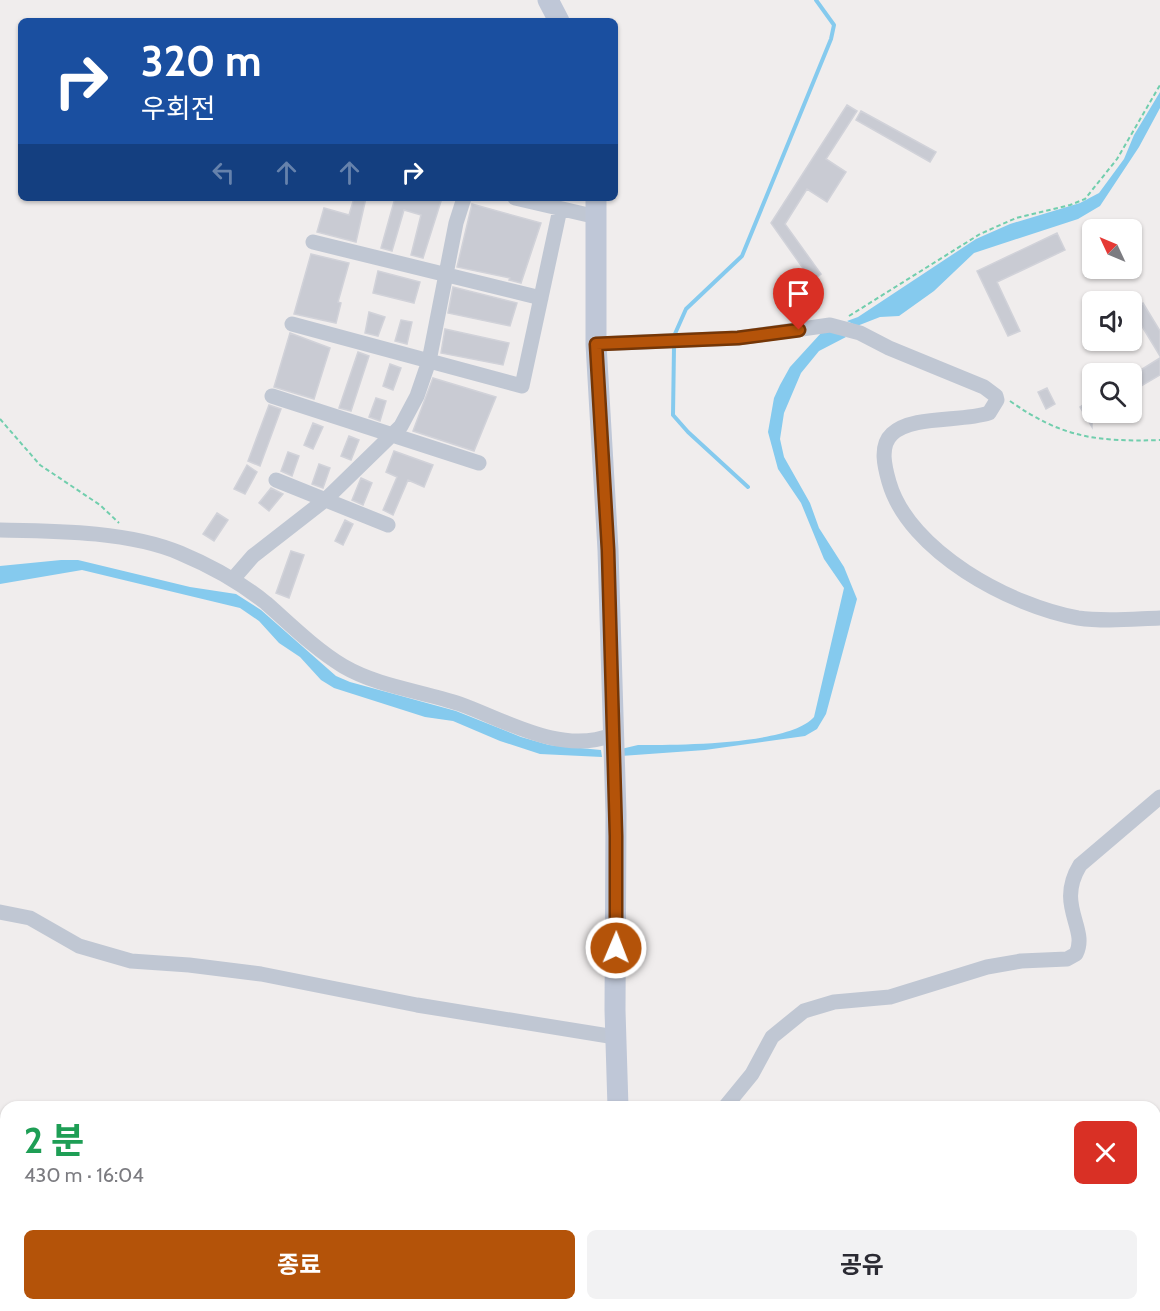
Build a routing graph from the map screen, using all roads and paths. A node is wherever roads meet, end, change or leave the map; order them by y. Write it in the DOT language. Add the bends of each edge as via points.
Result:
graph roads {
  1 [pos="1160,84"];
  2 [pos="463,201"];
  3 [pos="528,201"];
  4 [pos="560,208"];
  5 [pos="597,208"];
  6 [pos="313,242"];
  7 [pos="447,275"];
  8 [pos="541,298"];
  9 [pos="292,324"];
  10 [pos="830,325"];
  11 [pos="596,344"];
  12 [pos="429,361"];
  13 [pos="272,396"];
  14 [pos="996,396"];
  15 [pos="0,419"];
  16 [pos="393,435"];
  17 [pos="1160,440"];
  18 [pos="479,463"];
  19 [pos="276,480"];
  20 [pos="325,500"];
  21 [pos="388,525"];
  22 [pos="0,530"];
  23 [pos="132,539"];
  24 [pos="233,579"];
  25 [pos="1160,618"];
  26 [pos="612,746"];
  27 [pos="1160,797"];
  28 [pos="0,912"];
  29 [pos="615,1037"];
  30 [pos="618,1101"];
  31 [pos="730,1101"];
  1 -- 10 [label="path" via="1117,159 1085,199 1016,218 980,234"];
  2 -- 7 [label="street"];
  3 -- 4 [label="street"];
  4 -- 5 [label="street"];
  4 -- 8 [label="street"];
  5 -- 11 [label="street"];
  6 -- 7 [label="street"];
  7 -- 8 [label="street"];
  7 -- 12 [label="street"];
  8 -- 12 [label="street" via="522,386"];
  9 -- 12 [label="street"];
  10 -- 11 [label="street" via="738,338"];
  10 -- 14 [label="street" via="860,333 984,387"];
  11 -- 26 [label="street" via="608,550"];
  12 -- 16 [label="street" via="417,396"];
  13 -- 16 [label="street"];
  14 -- 17 [label="path" via="1045,424 1086,438"];
  14 -- 25 [label="street" via="996,404 989,413 908,426 889,436 886,469 904,514 923,537 965,571 1027,602 1090,619"];
  15 -- 23 [label="path" via="40,465 100,505"];
  16 -- 18 [label="street"];
  16 -- 20 [label="street"];
  19 -- 20 [label="street"];
  20 -- 21 [label="street"];
  20 -- 24 [label="street" via="253,556"];
  22 -- 23 [label="street"];
  23 -- 24 [label="street" via="178,552"];
  24 -- 26 [label="street" via="321,651 361,675 461,704 549,737 598,740"];
  26 -- 29 [label="street" via="616,836"];
  27 -- 31 [label="street" via="1080,865 1073,876 1069,897 1079,940 1076,954 1067,959 987,967 890,996 834,1002 804,1011 772,1037 752,1074"];
  28 -- 29 [label="street" via="30,918 79,946 131,961 261,974 417,1005"];
  29 -- 30 [label="street"];
}
